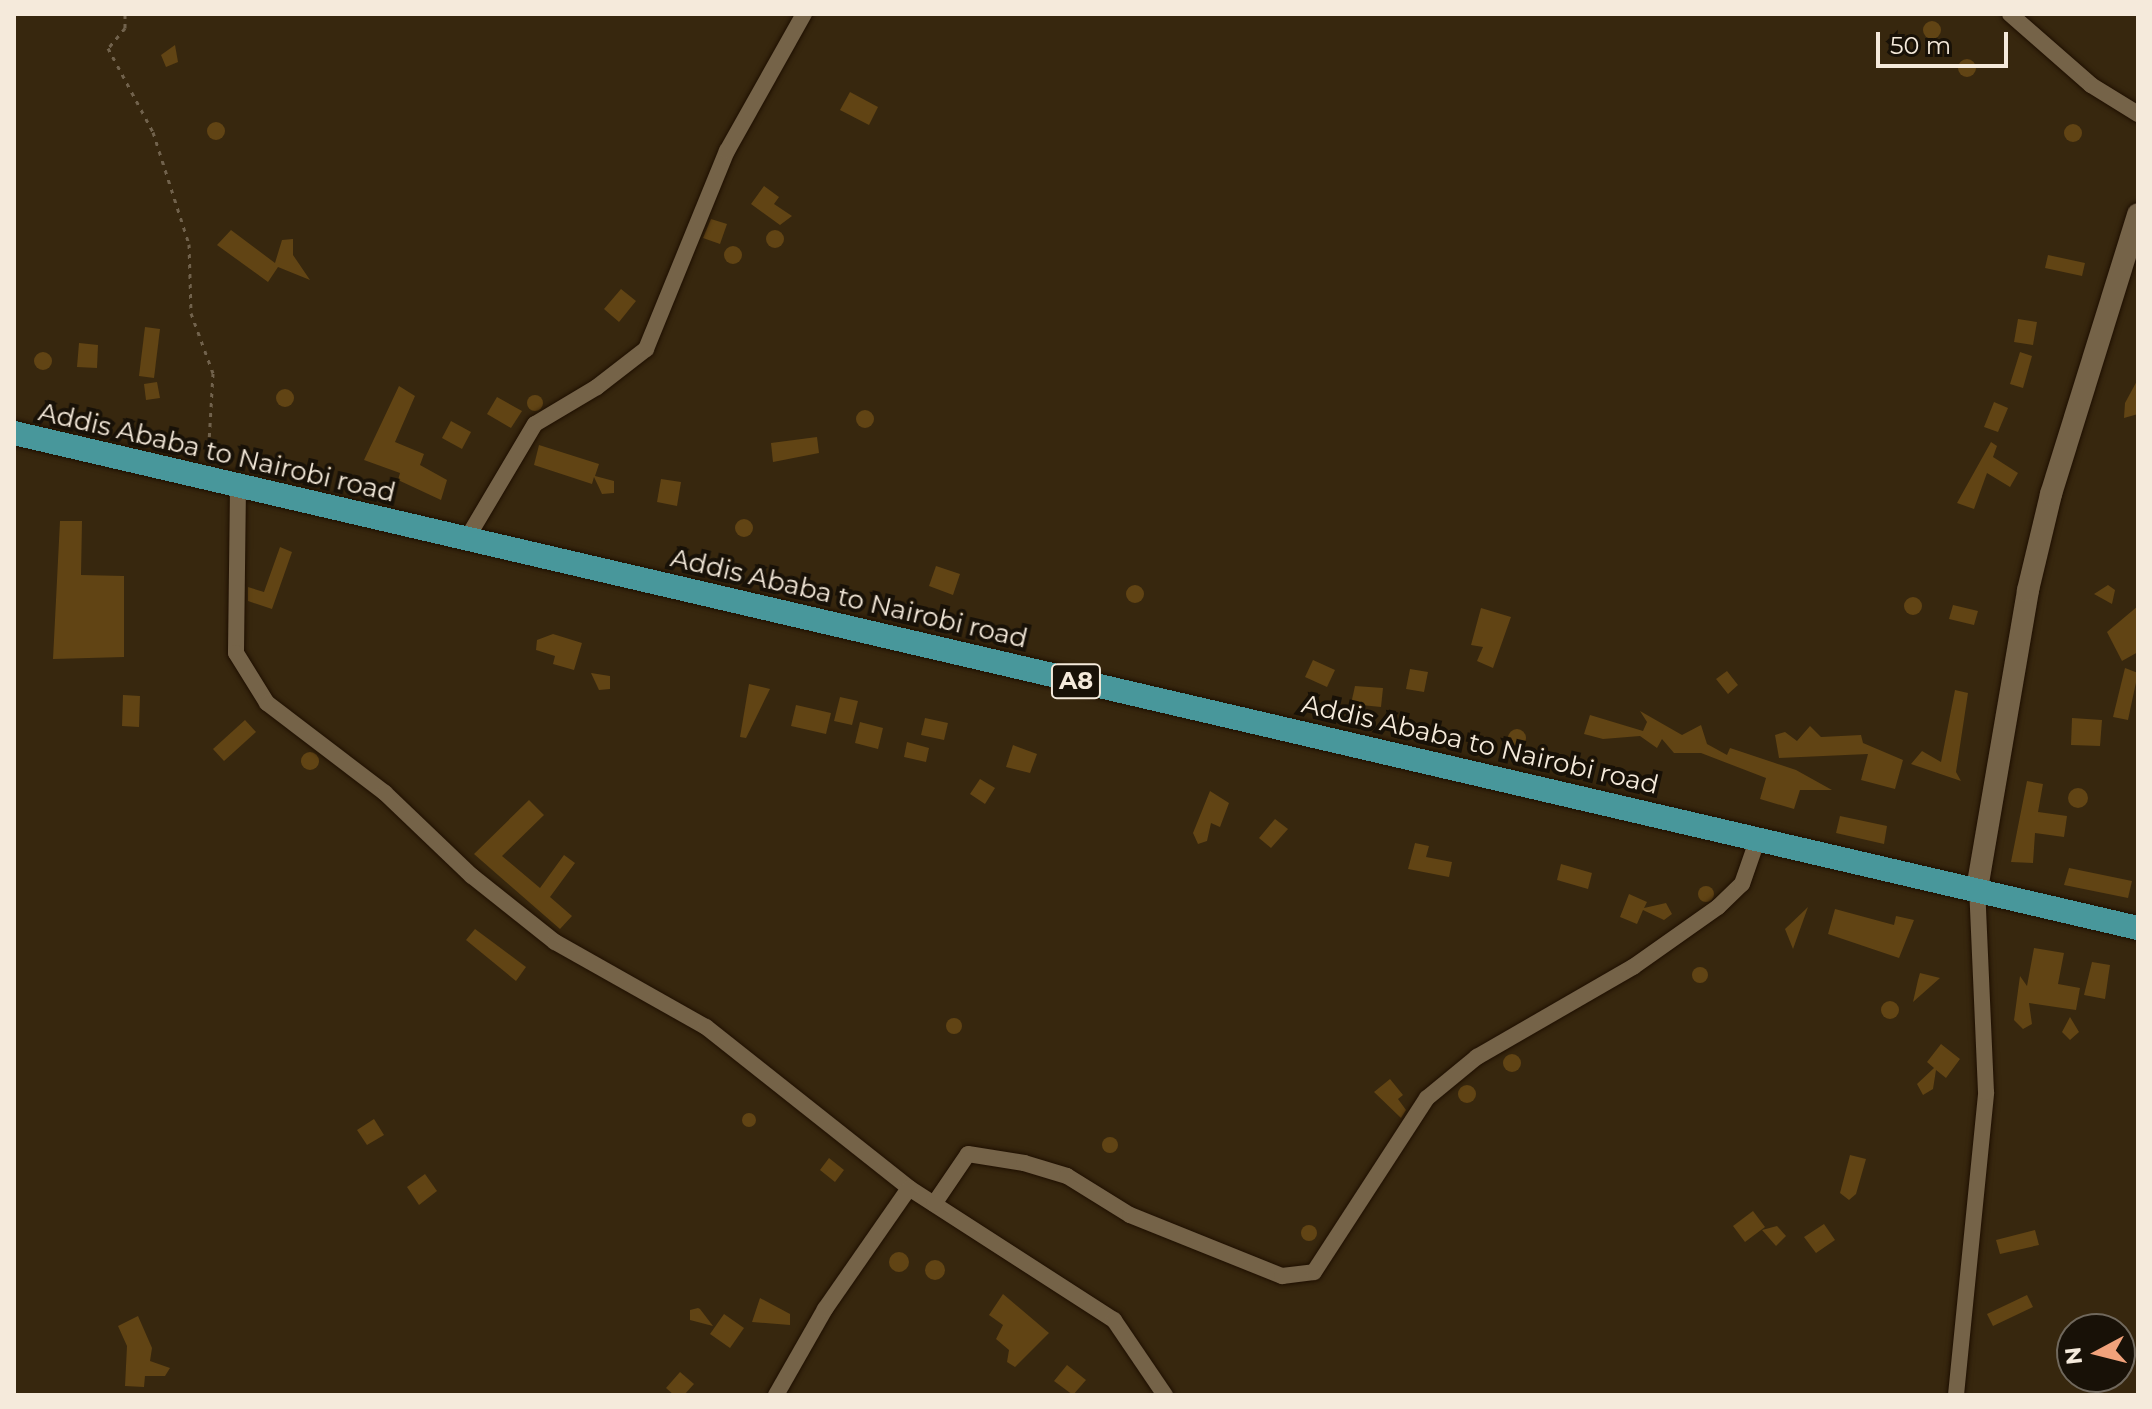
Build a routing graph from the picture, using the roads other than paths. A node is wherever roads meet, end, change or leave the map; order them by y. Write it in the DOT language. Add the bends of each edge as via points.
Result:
graph roads {
  1 [pos="804,14"];
  2 [pos="2010,14"];
  3 [pos="2138,114"];
  4 [pos="2138,214"];
  5 [pos="14,433"];
  6 [pos="238,487"];
  7 [pos="466,540"];
  8 [pos="1758,838"];
  9 [pos="1977,889"];
  10 [pos="2138,928"];
  11 [pos="909,1188"];
  12 [pos="934,1204"];
  13 [pos="776,1395"];
  14 [pos="1165,1395"];
  15 [pos="1956,1395"];
  1 -- 7 [label="street" via="721,165 646,349 597,387 535,424"];
  2 -- 3 [label="street" via="2091,85"];
  4 -- 9 [label="main road" via="2051,494 2028,590"];
  5 -- 6 [label="highway, Addis Ababa to Nairobi road / A8"];
  6 -- 7 [label="highway, Addis Ababa to Nairobi road / A8"];
  6 -- 11 [label="street" via="236,653 267,703 385,793 472,876 555,942 706,1027"];
  7 -- 8 [label="highway, Addis Ababa to Nairobi road / A8"];
  8 -- 9 [label="highway, Addis Ababa to Nairobi road / A8"];
  8 -- 12 [label="street" via="1742,884 1718,907 1633,967 1477,1057 1427,1098 1314,1272 1282,1276 1130,1215 1067,1176 1024,1163 968,1154"];
  9 -- 10 [label="highway, Addis Ababa to Nairobi road / A8"];
  9 -- 15 [label="street" via="1986,1092"];
  11 -- 12 [label="street"];
  11 -- 13 [label="street" via="862,1251"];
  12 -- 14 [label="street" via="1114,1320"];
}
